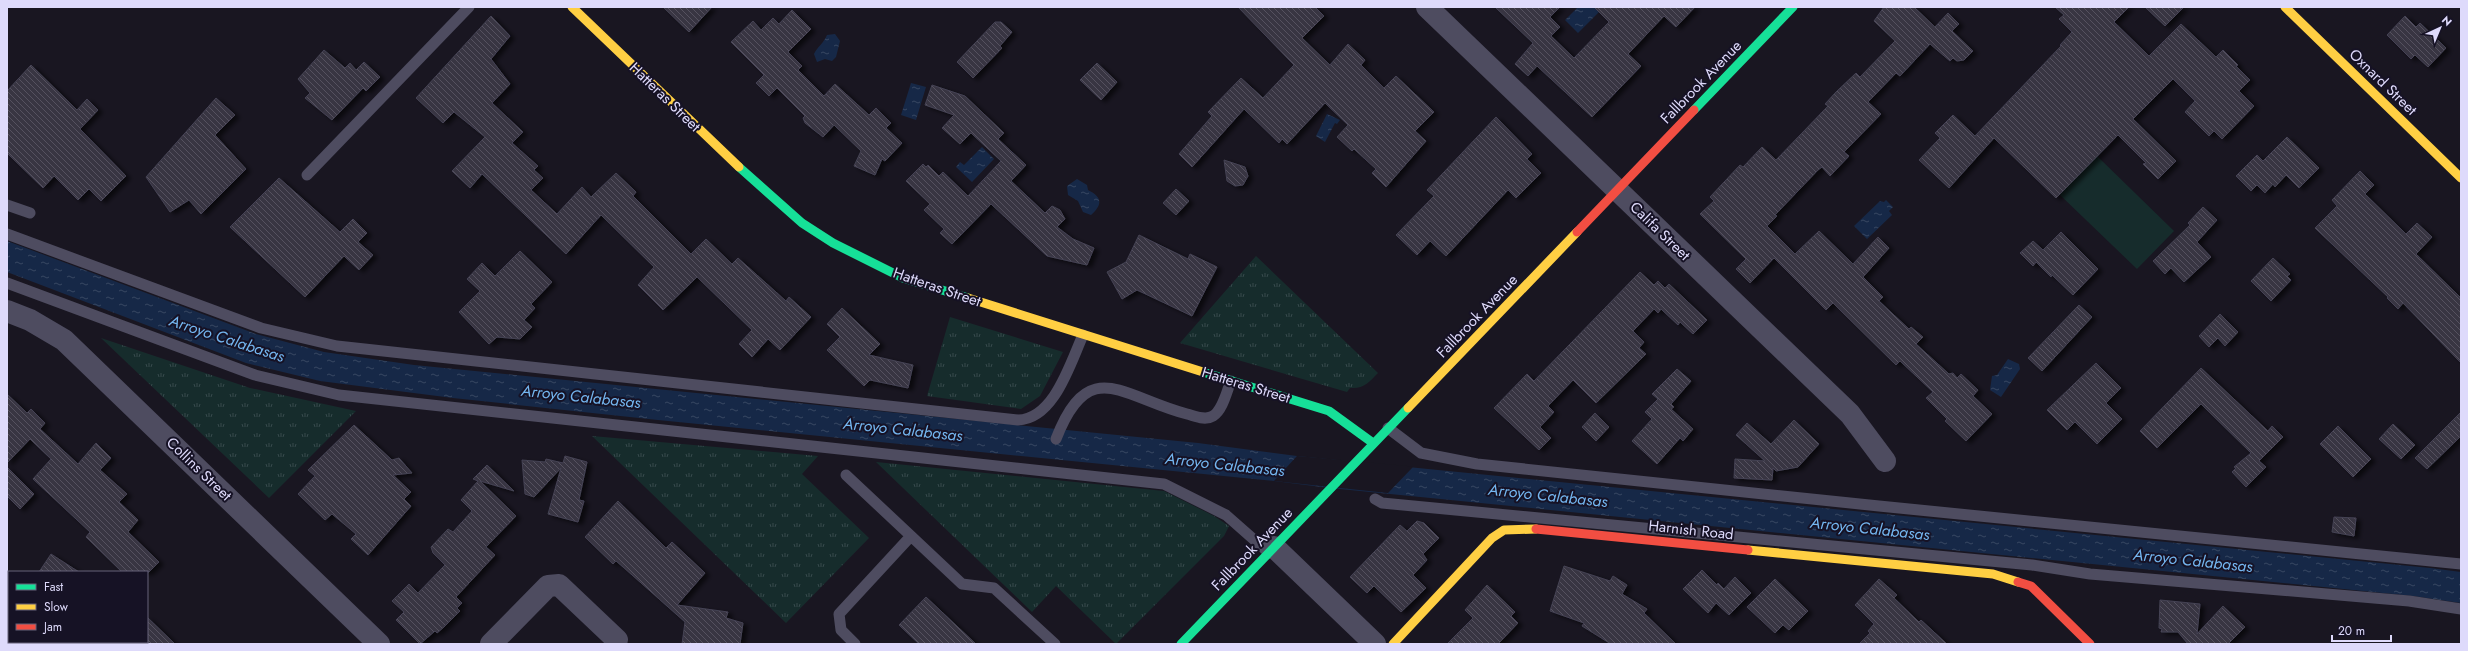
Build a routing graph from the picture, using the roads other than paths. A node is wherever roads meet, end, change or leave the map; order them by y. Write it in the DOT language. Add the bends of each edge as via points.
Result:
graph roads {
  1 [pos="469,7"];
  2 [pos="572,7"];
  3 [pos="1427,7"];
  4 [pos="1793,7"];
  5 [pos="2285,7"];
  6 [pos="307,175"];
  7 [pos="2461,178"];
  8 [pos="1616,189"];
  9 [pos="7,205"];
  10 [pos="30,213"];
  11 [pos="7,234"];
  12 [pos="7,284"];
  13 [pos="7,311"];
  14 [pos="1083,335"];
  15 [pos="1231,380"];
  16 [pos="1388,428"];
  17 [pos="1056,439"];
  18 [pos="1373,443"];
  19 [pos="1886,460"];
  20 [pos="846,475"];
  21 [pos="1375,499"];
  22 [pos="911,536"];
  23 [pos="1271,550"];
  24 [pos="2461,564"];
  25 [pos="2461,609"];
  26 [pos="617,640"];
  27 [pos="379,644"];
  28 [pos="491,644"];
  29 [pos="855,644"];
  30 [pos="1056,644"];
  31 [pos="1181,644"];
  32 [pos="1375,644"];
  33 [pos="1393,644"];
  34 [pos="2090,644"];
  1 -- 6 [label="lane"];
  2 -- 14 [label="street, Hatteras Street" via="751,179 802,223 833,243 904,278"];
  3 -- 8 [label="street, Califa Street"];
  4 -- 8 [label="street, Fallbrook Avenue"];
  5 -- 7 [label="street, Oxnard Street"];
  8 -- 16 [label="street, Fallbrook Avenue"];
  8 -- 19 [label="street, Califa Street" via="1850,414"];
  9 -- 10 [label="lane"];
  11 -- 14 [label="lane" via="261,328 337,346 1018,420 1036,416 1051,401"];
  12 -- 23 [label="lane" via="255,376 339,395 1164,484 1226,515"];
  13 -- 27 [label="street, Collins Street" via="30,320 64,340"];
  14 -- 15 [label="street, Hatteras Street"];
  15 -- 17 [label="lane" via="1219,410 1214,416 1205,418 1164,408 1105,386 1090,389 1076,399"];
  15 -- 18 [label="street, Hatteras Street" via="1329,412"];
  16 -- 18 [label="street, Fallbrook Avenue"];
  16 -- 24 [label="lane" via="1421,453 1477,464"];
  18 -- 23 [label="street, Fallbrook Avenue"];
  20 -- 22 [label="lane"];
  21 -- 25 [label="lane" via="1382,502 2032,565 2090,574 2409,601"];
  22 -- 29 [label="lane" via="839,614 841,630"];
  22 -- 30 [label="lane" via="962,584 994,588"];
  23 -- 31 [label="street, Fallbrook Avenue"];
  23 -- 32 [label="street"];
  26 -- 28 [label="street" via="559,585 548,586"];
  33 -- 34 [label="street, Harnish Road" via="1492,538 1504,530 1518,528 1993,574 2031,586"];
}
